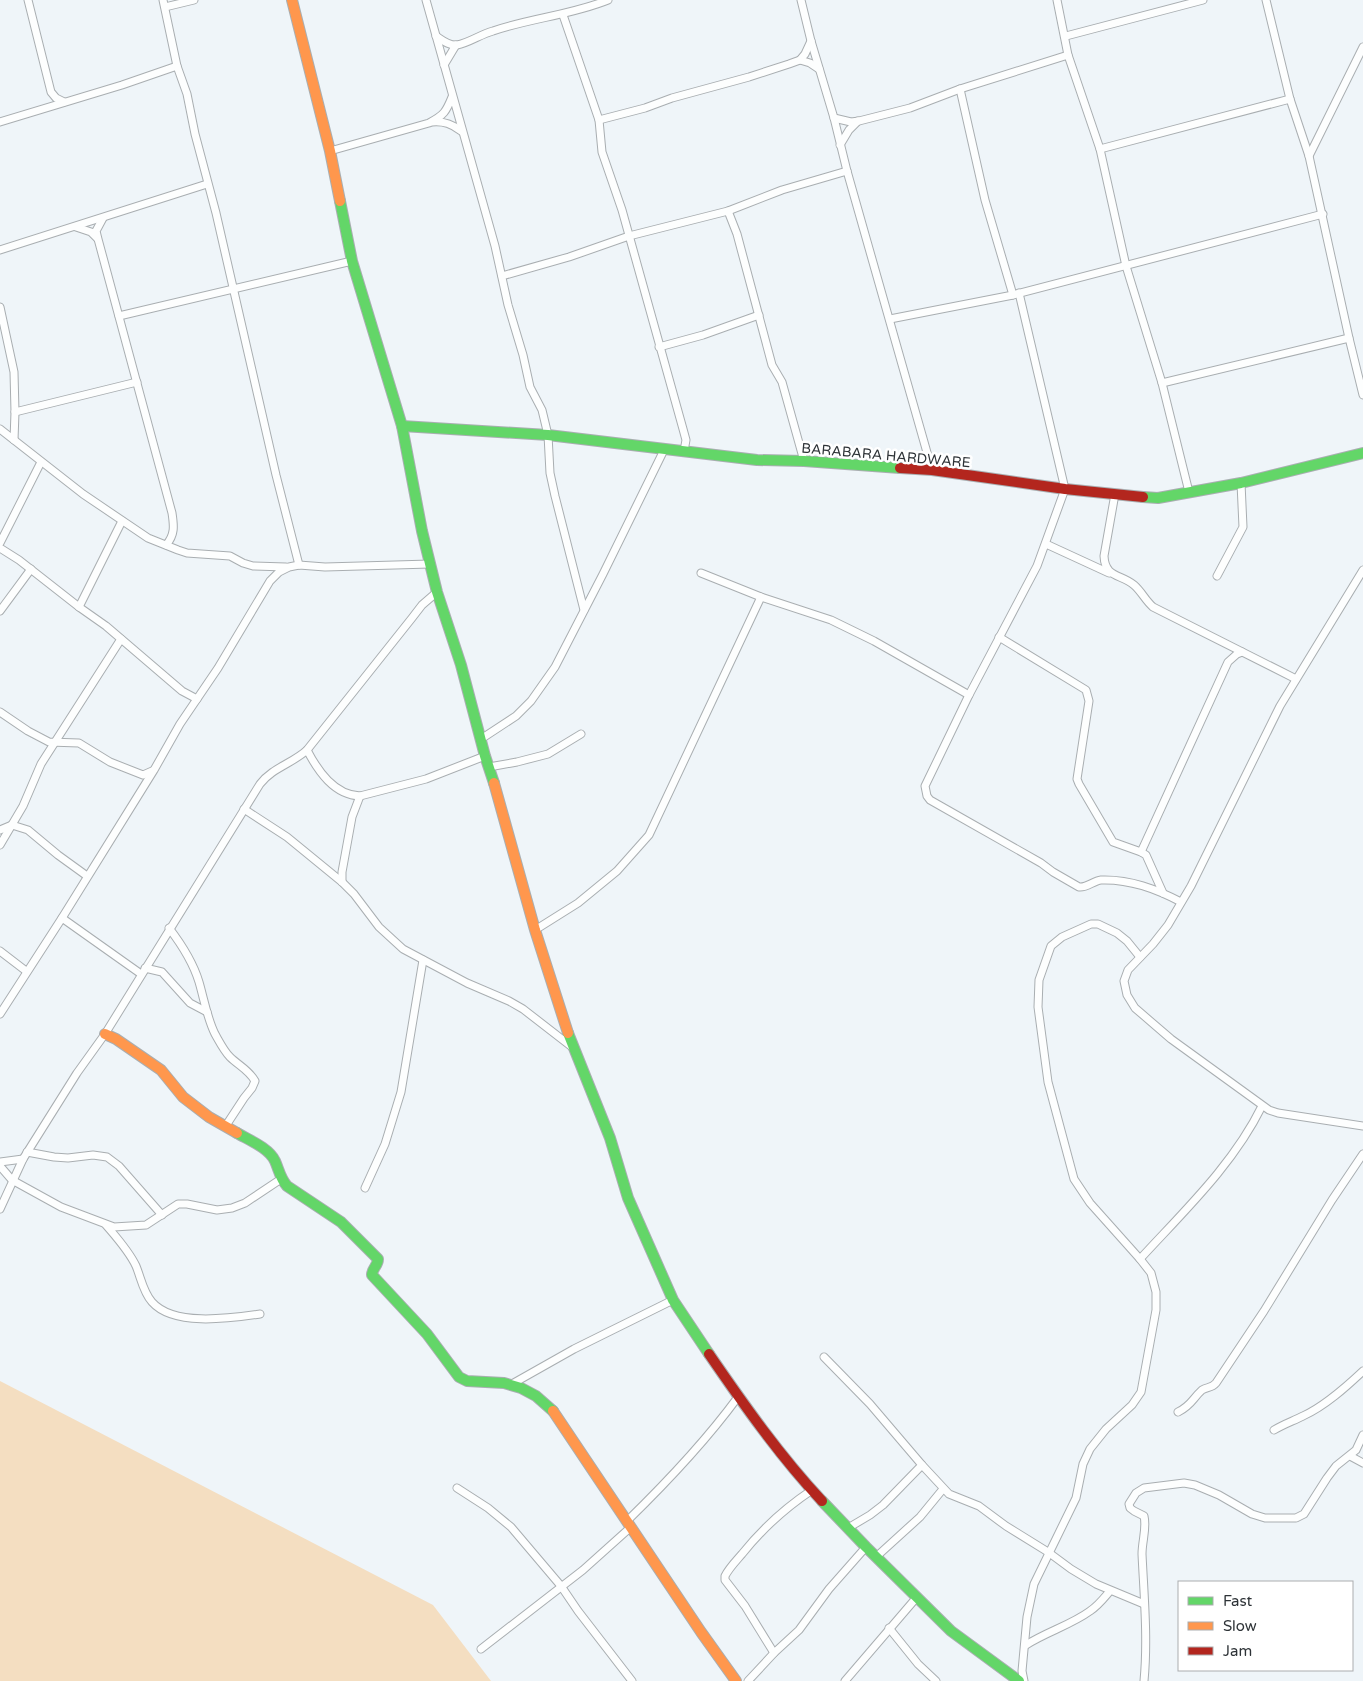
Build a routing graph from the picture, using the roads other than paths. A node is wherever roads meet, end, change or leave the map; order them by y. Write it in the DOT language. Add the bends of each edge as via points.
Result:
graph roads {
  1 [pos="28,0"];
  2 [pos="194,0"];
  3 [pos="292,0"];
  4 [pos="426,0"];
  5 [pos="608,0"];
  6 [pos="801,0"];
  7 [pos="1057,0"];
  8 [pos="1203,0"];
  9 [pos="1266,0"];
  10 [pos="1184,2"];
  11 [pos="164,4"];
  12 [pos="563,15"];
  13 [pos="436,36"];
  14 [pos="1066,36"];
  15 [pos="811,41"];
  16 [pos="456,45"];
  17 [pos="1363,47"];
  18 [pos="1068,55"];
  19 [pos="800,60"];
  20 [pos="444,65"];
  21 [pos="177,66"];
  22 [pos="819,69"];
  23 [pos="960,89"];
  24 [pos="452,97"];
  25 [pos="1290,99"];
  26 [pos="64,102"];
  27 [pos="834,118"];
  28 [pos="599,120"];
  29 [pos="859,121"];
  30 [pos="0,122"];
  31 [pos="429,123"];
  32 [pos="462,132"];
  33 [pos="840,145"];
  34 [pos="1100,150"];
  35 [pos="330,151"];
  36 [pos="1309,156"];
  37 [pos="847,171"];
  38 [pos="207,184"];
  39 [pos="728,211"];
  40 [pos="1323,214"];
  41 [pos="102,218"];
  42 [pos="74,226"];
  43 [pos="629,236"];
  44 [pos="98,239"];
  45 [pos="0,250"];
  46 [pos="352,261"];
  47 [pos="1126,266"];
  48 [pos="502,276"];
  49 [pos="234,288"];
  50 [pos="1016,294"];
  51 [pos="0,307"];
  52 [pos="759,315"];
  53 [pos="119,316"];
  54 [pos="890,319"];
  55 [pos="1349,338"];
  56 [pos="659,347"];
  57 [pos="137,382"];
  58 [pos="1162,383"];
  59 [pos="1363,395"];
  60 [pos="15,412"];
  61 [pos="402,426"];
  62 [pos="0,430"];
  63 [pos="548,435"];
  64 [pos="14,440"];
  65 [pos="664,450"];
  66 [pos="682,451"];
  67 [pos="1363,453"];
  68 [pos="804,461"];
  69 [pos="41,462"];
  70 [pos="932,470"];
  71 [pos="1240,483"];
  72 [pos="1065,489"];
  73 [pos="1189,492"];
  74 [pos="1115,494"];
  75 [pos="122,521"];
  76 [pos="0,543"];
  77 [pos="1046,544"];
  78 [pos="166,545"];
  79 [pos="0,548"];
  80 [pos="430,564"];
  81 [pos="299,566"];
  82 [pos="289,567"];
  83 [pos="31,569"];
  84 [pos="1363,570"];
  85 [pos="701,573"];
  86 [pos="1112,574"];
  87 [pos="1217,576"];
  88 [pos="438,592"];
  89 [pos="761,596"];
  90 [pos="79,607"];
  91 [pos="584,610"];
  92 [pos="0,611"];
  93 [pos="999,637"];
  94 [pos="121,639"];
  95 [pos="1242,652"];
  96 [pos="1296,679"];
  97 [pos="969,695"];
  98 [pos="198,699"];
  99 [pos="0,712"];
  100 [pos="581,734"];
  101 [pos="481,738"];
  102 [pos="56,742"];
  103 [pos="307,750"];
  104 [pos="485,756"];
  105 [pos="489,767"];
  106 [pos="154,770"];
  107 [pos="360,796"];
  108 [pos="244,809"];
  109 [pos="12,825"];
  110 [pos="0,830"];
  111 [pos="0,845"];
  112 [pos="1141,852"];
  113 [pos="87,876"];
  114 [pos="342,882"];
  115 [pos="1163,893"];
  116 [pos="1182,902"];
  117 [pos="62,918"];
  118 [pos="170,928"];
  119 [pos="536,930"];
  120 [pos="0,951"];
  121 [pos="1140,957"];
  122 [pos="423,960"];
  123 [pos="26,971"];
  124 [pos="143,971"];
  125 [pos="207,1012"];
  126 [pos="0,1014"];
  127 [pos="104,1034"];
  128 [pos="573,1048"];
  129 [pos="1262,1106"];
  130 [pos="1363,1126"];
  131 [pos="225,1127"];
  132 [pos="27,1152"];
  133 [pos="1363,1154"];
  134 [pos="23,1159"];
  135 [pos="0,1164"];
  136 [pos="281,1179"];
  137 [pos="12,1180"];
  138 [pos="365,1188"];
  139 [pos="0,1209"];
  140 [pos="162,1215"];
  141 [pos="106,1225"];
  142 [pos="1140,1259"];
  143 [pos="673,1300"];
  144 [pos="260,1314"];
  145 [pos="824,1357"];
  146 [pos="1363,1372"];
  147 [pos="512,1384"];
  148 [pos="738,1397"];
  149 [pos="1178,1412"];
  150 [pos="1274,1430"];
  151 [pos="1363,1436"];
  152 [pos="1350,1456"];
  153 [pos="1363,1463"];
  154 [pos="922,1465"];
  155 [pos="457,1488"];
  156 [pos="943,1489"];
  157 [pos="812,1490"];
  158 [pos="629,1524"];
  159 [pos="848,1528"];
  160 [pos="866,1547"];
  161 [pos="1048,1552"];
  162 [pos="876,1557"];
  163 [pos="561,1586"];
  164 [pos="1110,1591"];
  165 [pos="917,1597"];
  166 [pos="1144,1604"];
  167 [pos="889,1628"];
  168 [pos="1026,1645"];
  169 [pos="481,1649"];
  170 [pos="774,1653"];
  171 [pos="632,1681"];
  172 [pos="736,1681"];
  173 [pos="748,1681"];
  174 [pos="845,1681"];
  175 [pos="936,1681"];
  176 [pos="1020,1681"];
  177 [pos="1024,1681"];
  178 [pos="1144,1681"];
  1 -- 26 [label="street" via="51,92"];
  2 -- 11 [label="street"];
  3 -- 35 [label="street"];
  4 -- 13 [label="street"];
  5 -- 12 [label="street"];
  6 -- 15 [label="street"];
  7 -- 14 [label="street"];
  8 -- 10 [label="street"];
  9 -- 25 [label="street"];
  10 -- 14 [label="street"];
  11 -- 21 [label="street"];
  12 -- 16 [label="street" via="493,30"];
  12 -- 28 [label="street"];
  13 -- 16 [label="street"];
  13 -- 20 [label="street"];
  14 -- 18 [label="street"];
  15 -- 19 [label="street"];
  15 -- 22 [label="street"];
  16 -- 20 [label="street"];
  17 -- 36 [label="street"];
  18 -- 23 [label="street"];
  18 -- 34 [label="street"];
  19 -- 22 [label="street"];
  19 -- 28 [label="street"];
  20 -- 24 [label="street"];
  21 -- 26 [label="street"];
  21 -- 38 [label="street" via="187,94"];
  22 -- 27 [label="street"];
  23 -- 29 [label="street" via="910,108"];
  23 -- 50 [label="street" via="984,200"];
  24 -- 31 [label="street" via="446,111"];
  24 -- 32 [label="street"];
  25 -- 34 [label="street"];
  25 -- 36 [label="street"];
  26 -- 30 [label="street"];
  27 -- 29 [label="street"];
  27 -- 33 [label="street"];
  28 -- 43 [label="street" via="602,152"];
  29 -- 33 [label="street"];
  31 -- 32 [label="street" via="452,124"];
  31 -- 35 [label="street"];
  32 -- 48 [label="street"];
  33 -- 37 [label="street"];
  34 -- 47 [label="street"];
  35 -- 46 [label="street"];
  36 -- 40 [label="street"];
  37 -- 39 [label="street" via="782,190"];
  37 -- 54 [label="street"];
  38 -- 41 [label="street"];
  38 -- 49 [label="street"];
  39 -- 43 [label="street"];
  39 -- 52 [label="street" via="738,234"];
  40 -- 47 [label="street"];
  40 -- 55 [label="street"];
  41 -- 42 [label="street"];
  41 -- 44 [label="street" via="96,231"];
  42 -- 44 [label="street" via="91,232"];
  42 -- 45 [label="street"];
  43 -- 48 [label="street"];
  43 -- 56 [label="street"];
  44 -- 53 [label="street"];
  46 -- 49 [label="street"];
  46 -- 61 [label="street"];
  47 -- 50 [label="street"];
  47 -- 58 [label="street"];
  48 -- 63 [label="street" via="530,387 542,410"];
  49 -- 53 [label="street"];
  49 -- 81 [label="street"];
  50 -- 54 [label="street"];
  50 -- 72 [label="street"];
  51 -- 60 [label="street" via="14,372"];
  52 -- 56 [label="street"];
  52 -- 68 [label="street"];
  53 -- 57 [label="street"];
  54 -- 70 [label="street"];
  55 -- 58 [label="street"];
  55 -- 59 [label="street"];
  56 -- 66 [label="street" via="686,440"];
  57 -- 60 [label="street"];
  57 -- 78 [label="street" via="172,513 173,534"];
  58 -- 73 [label="street"];
  60 -- 64 [label="street"];
  61 -- 63 [label="street, BARABARA HARDWARE"];
  61 -- 80 [label="street"];
  62 -- 64 [label="street"];
  63 -- 65 [label="street, BARABARA HARDWARE"];
  63 -- 91 [label="street" via="552,481"];
  64 -- 69 [label="street"];
  65 -- 66 [label="street, BARABARA HARDWARE"];
  65 -- 91 [label="street"];
  66 -- 68 [label="street, BARABARA HARDWARE" via="757,460"];
  67 -- 71 [label="street, BARABARA HARDWARE"];
  68 -- 70 [label="street, BARABARA HARDWARE"];
  69 -- 75 [label="street"];
  69 -- 76 [label="street"];
  70 -- 72 [label="street, BARABARA HARDWARE"];
  71 -- 73 [label="street, BARABARA HARDWARE"];
  71 -- 87 [label="street" via="1243,527"];
  72 -- 74 [label="street, BARABARA HARDWARE"];
  72 -- 77 [label="street"];
  73 -- 74 [label="street, BARABARA HARDWARE" via="1158,498"];
  74 -- 86 [label="street" via="1104,556 1104,563"];
  75 -- 78 [label="street"];
  75 -- 90 [label="street"];
  77 -- 86 [label="street"];
  77 -- 93 [label="street"];
  78 -- 82 [label="street" via="187,553 230,556 253,566"];
  79 -- 83 [label="street"];
  80 -- 81 [label="street"];
  80 -- 88 [label="street"];
  81 -- 82 [label="street"];
  82 -- 98 [label="street" via="270,581"];
  83 -- 90 [label="street"];
  83 -- 92 [label="street"];
  84 -- 96 [label="street"];
  85 -- 89 [label="street"];
  86 -- 95 [label="street" via="1134,585 1153,607"];
  88 -- 101 [label="street"];
  88 -- 103 [label="street" via="422,605"];
  89 -- 97 [label="street" via="831,620"];
  89 -- 119 [label="street" via="649,835 617,871 578,903"];
  90 -- 94 [label="street"];
  91 -- 101 [label="street" via="555,667 532,701 516,716"];
  93 -- 97 [label="street"];
  93 -- 112 [label="street" via="1086,690 1089,700 1079,784 1113,842"];
  94 -- 98 [label="street" via="182,691"];
  94 -- 102 [label="street"];
  95 -- 96 [label="street"];
  95 -- 112 [label="street" via="1228,662"];
  96 -- 116 [label="street"];
  97 -- 115 [label="street" via="925,786 930,800 1079,887 1100,880 1138,884"];
  98 -- 106 [label="street"];
  99 -- 102 [label="street" via="37,736"];
  100 -- 105 [label="street" via="548,754"];
  101 -- 104 [label="street"];
  102 -- 106 [label="street" via="79,743 110,762 143,776"];
  102 -- 109 [label="street" via="41,764"];
  103 -- 107 [label="street" via="325,778 344,792"];
  103 -- 108 [label="street" via="264,778"];
  104 -- 105 [label="street"];
  104 -- 107 [label="street" via="426,778"];
  105 -- 119 [label="street"];
  106 -- 113 [label="street"];
  107 -- 114 [label="street" via="352,817"];
  108 -- 114 [label="street" via="287,837"];
  108 -- 118 [label="street"];
  109 -- 110 [label="street"];
  109 -- 111 [label="street"];
  109 -- 113 [label="street" via="28,830"];
  112 -- 115 [label="street" via="1148,858"];
  113 -- 117 [label="street"];
  114 -- 122 [label="street" via="378,927 403,949"];
  115 -- 116 [label="street"];
  116 -- 121 [label="street" via="1168,925"];
  117 -- 123 [label="street"];
  117 -- 124 [label="street"];
  118 -- 124 [label="street"];
  118 -- 125 [label="street" via="187,952"];
  119 -- 128 [label="street"];
  120 -- 123 [label="street"];
  121 -- 129 [label="street" via="1128,970 1124,981 1135,1008 1171,1039"];
  121 -- 142 [label="street" via="1124,939 1098,924 1062,937 1051,946 1048,954 1040,980 1038,1007 1048,1082 1074,1179 1090,1203"];
  122 -- 128 [label="street" via="523,1009"];
  122 -- 138 [label="street" via="401,1092 385,1144"];
  123 -- 126 [label="street"];
  124 -- 125 [label="street" via="162,972 190,1003"];
  124 -- 127 [label="street"];
  125 -- 131 [label="street" via="214,1033 229,1056 255,1081"];
  127 -- 131 [label="street" via="157,1066 183,1096"];
  127 -- 132 [label="street"];
  128 -- 143 [label="street" via="610,1138 628,1198"];
  129 -- 130 [label="street" via="1278,1113"];
  129 -- 142 [label="street" via="1237,1149"];
  131 -- 136 [label="street" via="271,1155"];
  132 -- 134 [label="street"];
  132 -- 140 [label="street" via="61,1157 107,1157 119,1166"];
  133 -- 149 [label="street" via="1216,1383 1202,1390 1188,1407"];
  134 -- 135 [label="street"];
  134 -- 137 [label="street"];
  135 -- 137 [label="street"];
  136 -- 140 [label="street" via="232,1208 217,1210 178,1204"];
  136 -- 147 [label="street" via="292,1190 341,1222 377,1257 372,1275 425,1332 459,1378 470,1382"];
  137 -- 139 [label="street"];
  137 -- 141 [label="street" via="61,1207"];
  140 -- 141 [label="street" via="146,1225"];
  141 -- 144 [label="street" via="128,1253 145,1291 158,1307 208,1320"];
  142 -- 161 [label="street" via="1151,1274 1156,1292 1143,1388 1132,1405 1090,1449 1083,1464 1076,1498"];
  143 -- 147 [label="street"];
  143 -- 148 [label="street"];
  145 -- 154 [label="street"];
  146 -- 150 [label="street" via="1304,1416"];
  147 -- 158 [label="street" via="540,1397 550,1408"];
  148 -- 157 [label="street"];
  148 -- 158 [label="street" via="711,1433"];
  151 -- 152 [label="street"];
  152 -- 153 [label="street"];
  152 -- 166 [label="street" via="1336,1466 1304,1514 1296,1518 1265,1518 1252,1514 1226,1498 1190,1484 1144,1488 1136,1492 1130,1508 1144,1516 1145,1521 1142,1547"];
  154 -- 156 [label="street"];
  154 -- 159 [label="street" via="883,1504"];
  155 -- 163 [label="street" via="511,1527"];
  156 -- 161 [label="street" via="979,1506"];
  156 -- 162 [label="street" via="920,1517"];
  157 -- 159 [label="street"];
  157 -- 170 [label="street" via="769,1524 725,1576"];
  158 -- 163 [label="street" via="583,1570"];
  158 -- 172 [label="street"];
  159 -- 160 [label="street"];
  160 -- 162 [label="street"];
  160 -- 170 [label="street" via="799,1630"];
  161 -- 164 [label="street"];
  161 -- 168 [label="street" via="1029,1602"];
  162 -- 165 [label="street"];
  163 -- 169 [label="street"];
  163 -- 171 [label="street"];
  164 -- 166 [label="street"];
  164 -- 168 [label="street" via="1085,1615"];
  165 -- 167 [label="street"];
  165 -- 176 [label="street" via="951,1630"];
  166 -- 178 [label="street"];
  167 -- 174 [label="street"];
  167 -- 175 [label="street"];
  168 -- 177 [label="street" via="1022,1671"];
  170 -- 173 [label="street"];
}
